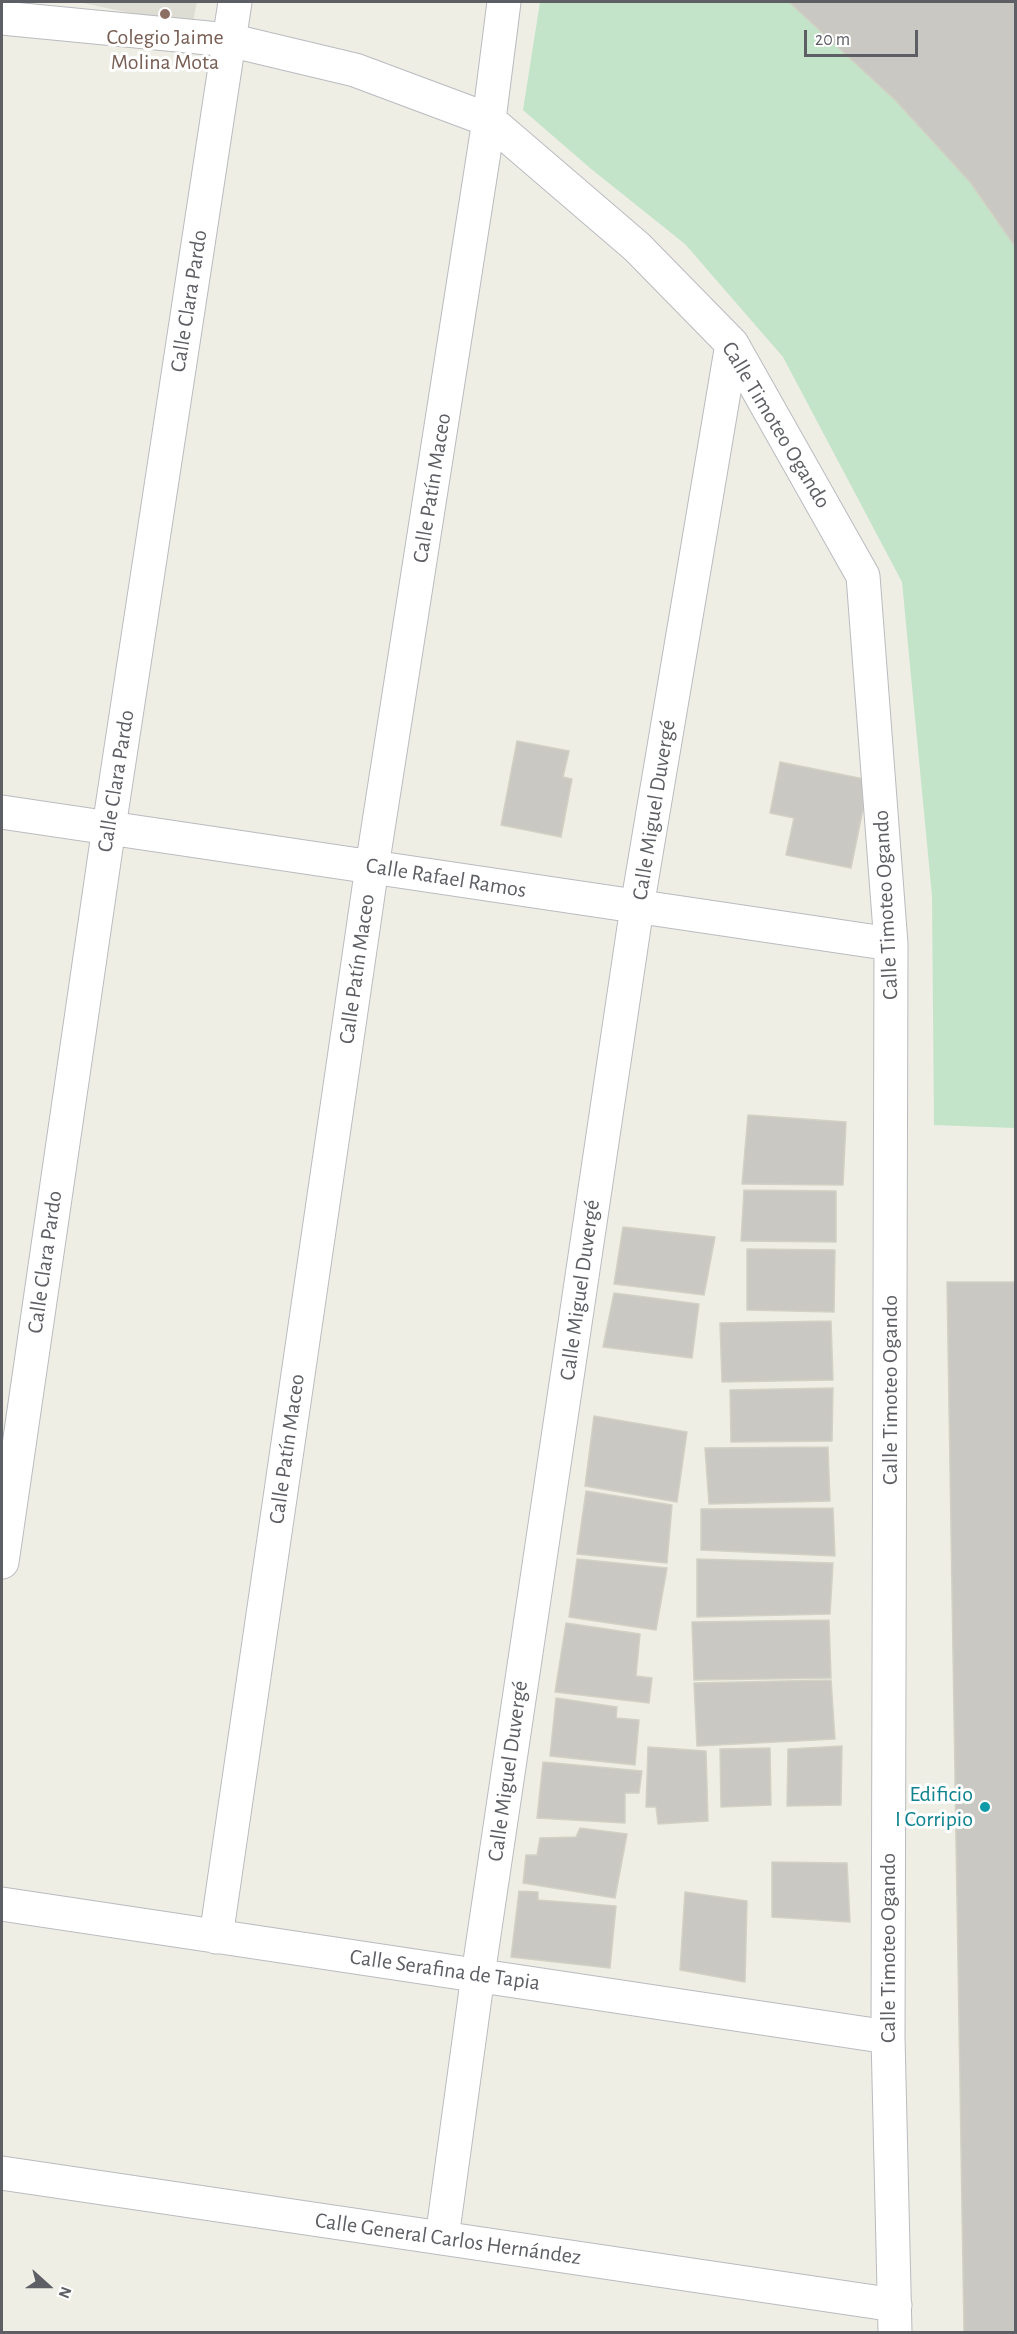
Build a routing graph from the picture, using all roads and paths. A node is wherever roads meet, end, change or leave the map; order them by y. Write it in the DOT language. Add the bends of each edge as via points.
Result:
graph roads {
  1 [pos="235,2"];
  2 [pos="504,2"];
  3 [pos="2,18"];
  4 [pos="229,40"];
  5 [pos="489,120"];
  6 [pos="732,344"];
  7 [pos="2,812"];
  8 [pos="109,827"];
  9 [pos="372,867"];
  10 [pos="637,907"];
  11 [pos="891,944"];
  12 [pos="2,1562"];
  13 [pos="2,1904"];
  14 [pos="216,1936"];
  15 [pos="478,1975"];
  16 [pos="888,2037"];
  17 [pos="2,2173"];
  18 [pos="442,2238"];
  19 [pos="895,2319"];
  1 -- 4 [label="street, Calle Clara Pardo"];
  2 -- 5 [label="street, Calle Patín Maceo"];
  3 -- 4 [label="street, Calle Timoteo Ogando"];
  4 -- 5 [label="street, Calle Timoteo Ogando" via="355,70"];
  4 -- 8 [label="street, Calle Clara Pardo"];
  5 -- 6 [label="street, Calle Timoteo Ogando" via="637,248"];
  5 -- 9 [label="street, Calle Patín Maceo"];
  6 -- 10 [label="street, Calle Miguel Duvergé"];
  6 -- 11 [label="street, Calle Timoteo Ogando" via="863,576"];
  7 -- 8 [label="street, Calle Rafael Ramos"];
  8 -- 9 [label="street, Calle Rafael Ramos"];
  8 -- 12 [label="street, Calle Clara Pardo"];
  9 -- 10 [label="street, Calle Rafael Ramos"];
  9 -- 14 [label="street, Calle Patín Maceo"];
  10 -- 11 [label="street, Calle Rafael Ramos"];
  10 -- 15 [label="street, Calle Miguel Duvergé"];
  11 -- 16 [label="street, Calle Timoteo Ogando"];
  13 -- 14 [label="street, Calle Serafina de Tapia"];
  14 -- 15 [label="street, Calle Serafina de Tapia"];
  15 -- 16 [label="street, Calle Serafina de Tapia"];
  15 -- 18 [label="street, Calle Miguel Duvergé"];
  16 -- 19 [label="street, Calle Timoteo Ogando"];
  17 -- 18 [label="street, Calle General Carlos Hernández"];
  18 -- 19 [label="street, Calle General Carlos Hernández"];
}
